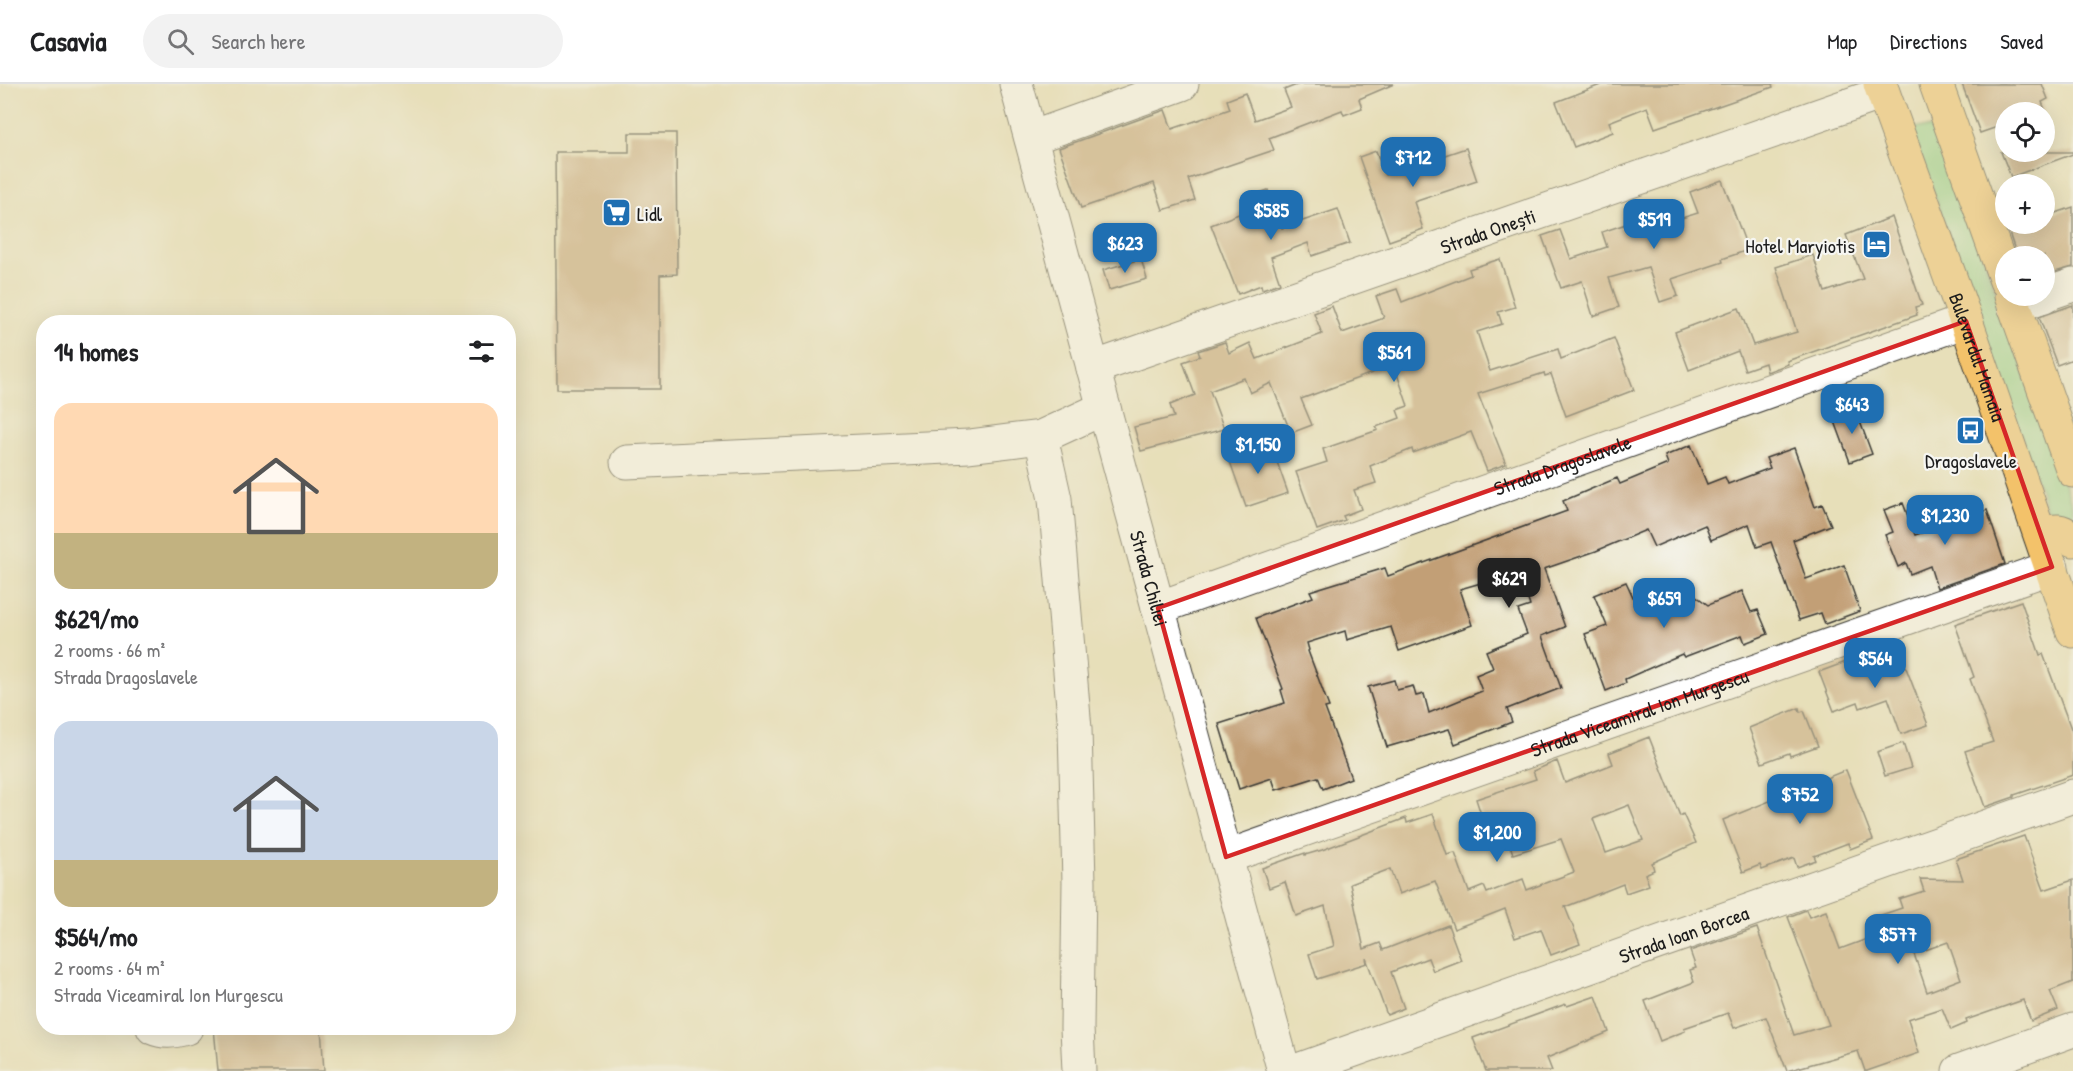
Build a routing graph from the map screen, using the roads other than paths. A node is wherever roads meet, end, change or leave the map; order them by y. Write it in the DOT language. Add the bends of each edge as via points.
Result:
graph roads {
  1 [pos="1016,84"];
  2 [pos="1182,84"];
  3 [pos="1884,87"];
  4 [pos="1940,95"];
  5 [pos="1031,138"];
  6 [pos="2003,246"];
  7 [pos="2073,285"];
  8 [pos="2055,289"];
  9 [pos="2027,306"];
  10 [pos="1966,321"];
  11 [pos="1093,368"];
  12 [pos="1104,408"];
  13 [pos="1041,436"];
  14 [pos="627,462"];
  15 [pos="2073,471"];
  16 [pos="2040,534"];
  17 [pos="2073,540"];
  18 [pos="2052,567"];
  19 [pos="1158,609"];
  20 [pos="2073,631"];
  21 [pos="2073,796"];
  22 [pos="1226,857"];
  23 [pos="2073,1030"];
  24 [pos="1079,1071"];
  25 [pos="1284,1071"];
  26 [pos="1295,1071"];
  27 [pos="1959,1071"];
  1 -- 5 [label="street, Strada Chiliei"];
  2 -- 5 [label="street"];
  3 -- 4 [label="main road" via="1905,114 1917,119 1937,115"];
  3 -- 10 [label="main road, Bulevardul Mamaia"];
  3 -- 11 [label="street, Strada Onești"];
  4 -- 6 [label="main road"];
  5 -- 11 [label="street, Strada Chiliei"];
  7 -- 8 [label="street"];
  9 -- 15 [label="main road"];
  10 -- 16 [label="main road, Bulevardul Mamaia"];
  10 -- 19 [label="street, Strada Dragoslavele"];
  11 -- 12 [label="street, Strada Chiliei"];
  12 -- 13 [label="street"];
  12 -- 19 [label="street, Strada Chiliei"];
  13 -- 14 [label="street" via="969,446"];
  13 -- 24 [label="street" via="1055,499 1075,729"];
  16 -- 17 [label="main road" via="2056,529"];
  16 -- 18 [label="main road, Bulevardul Mamaia"];
  18 -- 20 [label="main road, Bulevardul Mamaia"];
  18 -- 22 [label="street, Strada Viceamiral Ion Murgescu"];
  19 -- 22 [label="street, Strada Chiliei"];
  21 -- 26 [label="street, Strada Ioan Borcea"];
  22 -- 25 [label="street, Strada Chiliei"];
  23 -- 27 [label="street"];
}
